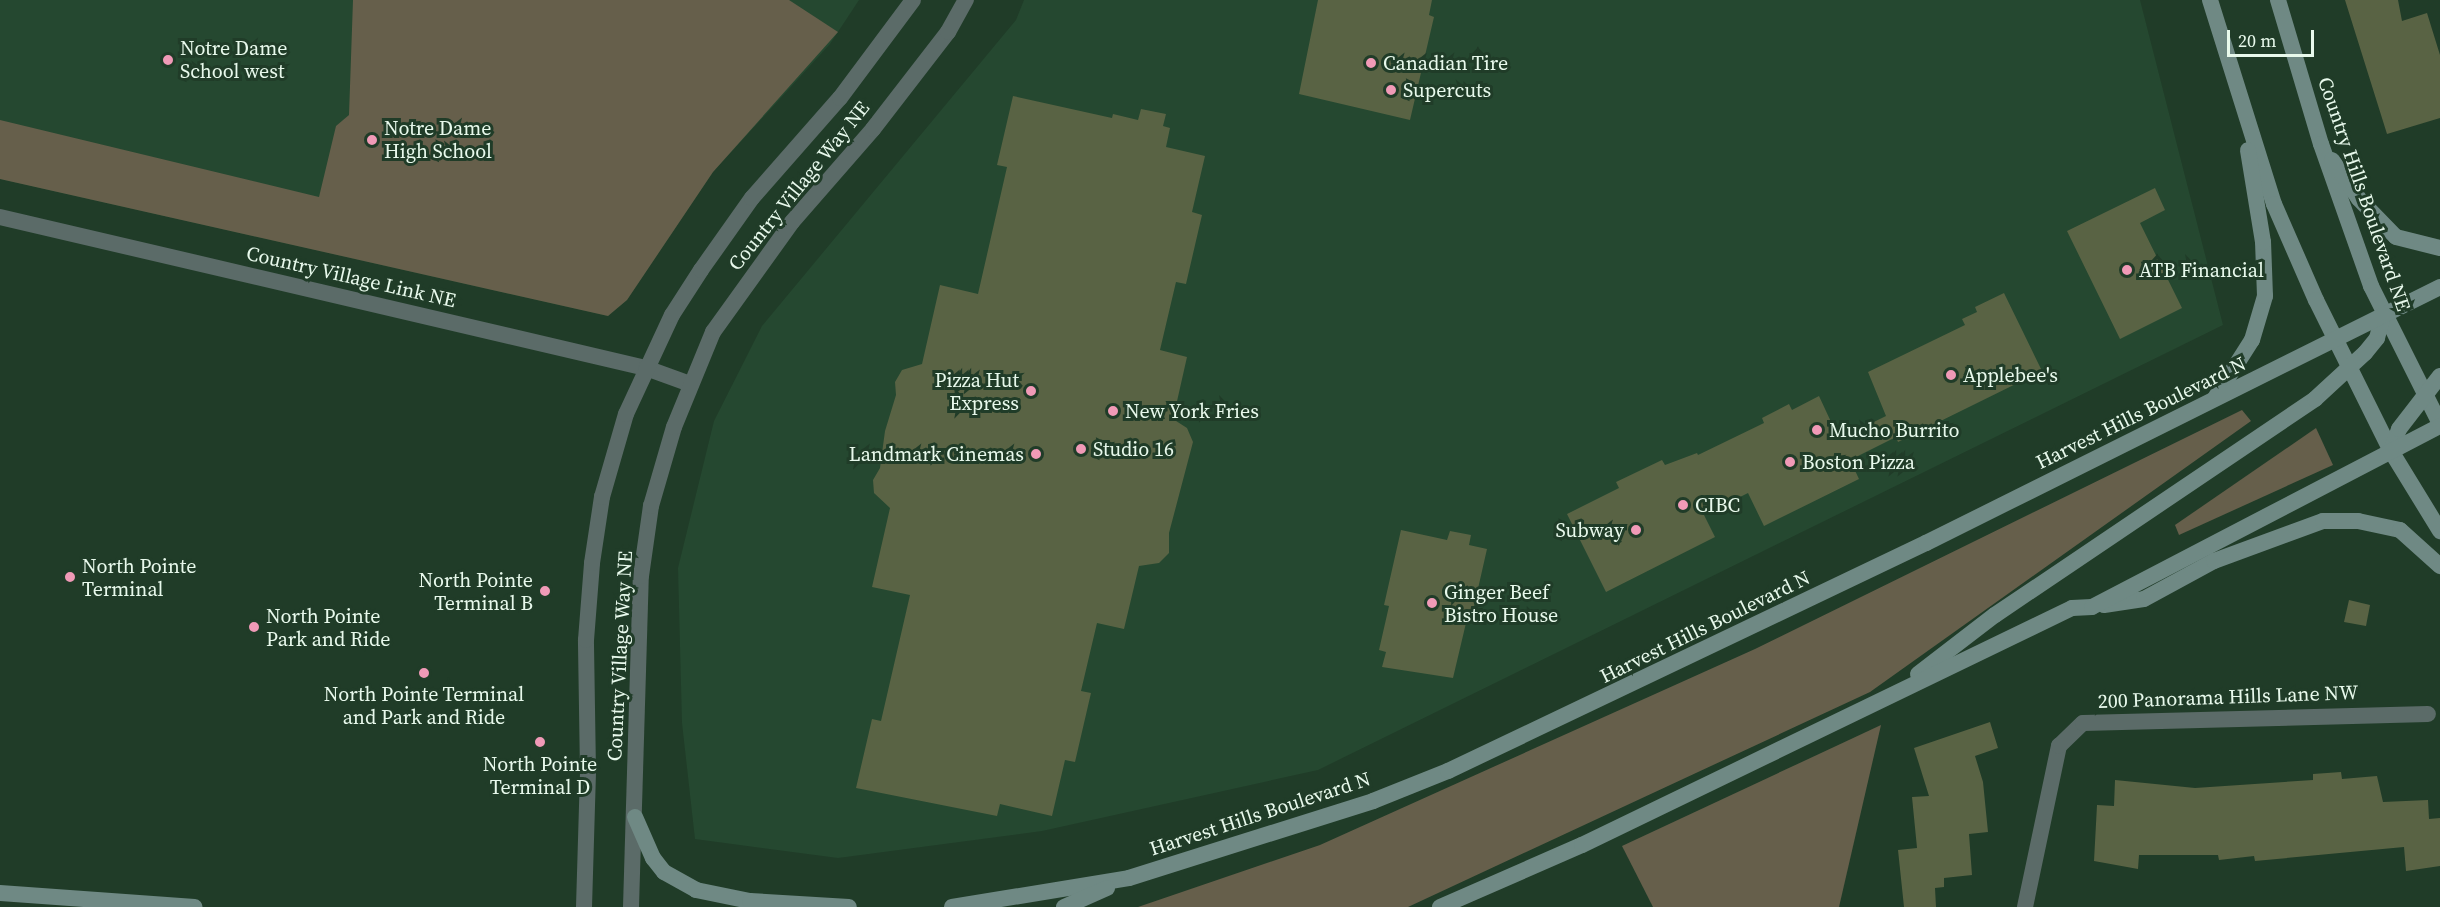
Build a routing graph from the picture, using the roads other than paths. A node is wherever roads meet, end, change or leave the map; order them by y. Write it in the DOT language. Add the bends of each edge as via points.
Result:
graph roads {
  1 [pos="913,0"];
  2 [pos="966,0"];
  3 [pos="2210,0"];
  4 [pos="2278,0"];
  5 [pos="2238,93"];
  6 [pos="2321,144"];
  7 [pos="0,217"];
  8 [pos="2440,248"];
  9 [pos="2440,287"];
  10 [pos="2383,316"];
  11 [pos="2333,340"];
  12 [pos="646,368"];
  13 [pos="2348,369"];
  14 [pos="2440,376"];
  15 [pos="690,384"];
  16 [pos="2425,396"];
  17 [pos="2214,399"];
  18 [pos="2440,425"];
  19 [pos="2391,451"];
  20 [pos="2440,531"];
  21 [pos="2440,566"];
  22 [pos="2092,607"];
  23 [pos="1888,697"];
  24 [pos="2428,714"];
  25 [pos="635,817"];
  26 [pos="1130,878"];
  27 [pos="0,893"];
  28 [pos="194,907"];
  29 [pos="584,907"];
  30 [pos="631,907"];
  31 [pos="849,907"];
  32 [pos="952,907"];
  33 [pos="1064,907"];
  34 [pos="1440,907"];
  35 [pos="2025,907"];
  1 -- 12 [label="street, Country Village Way NE" via="840,98 752,198 672,315"];
  2 -- 15 [label="street, Country Village Way NE" via="941,41 873,129 792,222 744,287 713,332"];
  3 -- 5 [label="main road"];
  4 -- 6 [label="main road, Country Hills Boulevard NE"];
  5 -- 11 [label="main road" via="2274,204"];
  5 -- 17 [label="main road" via="2263,242 2265,296 2252,340"];
  6 -- 8 [label="main road" via="2359,199 2396,237"];
  6 -- 10 [label="main road, Country Hills Boulevard NE"];
  7 -- 12 [label="street, Country Village Link NE"];
  9 -- 10 [label="main road, Harvest Hills Boulevard N"];
  10 -- 11 [label="main road, Harvest Hills Boulevard N"];
  10 -- 13 [label="main road" via="2377,338"];
  10 -- 16 [label="main road, Country Hills Boulevard NE"];
  11 -- 13 [label="main road"];
  11 -- 17 [label="main road, Harvest Hills Boulevard N"];
  12 -- 15 [label="street, Country Village Link NE"];
  12 -- 29 [label="street, Country Village Way NE" via="626,414 602,497 592,563 586,640"];
  13 -- 19 [label="main road"];
  13 -- 23 [label="main road" via="2314,399 1995,615"];
  14 -- 16 [label="main road"];
  15 -- 25 [label="street, Country Village Way NE" via="651,506 641,576"];
  16 -- 18 [label="main road, Country Hills Boulevard NE"];
  16 -- 19 [label="main road" via="2398,429"];
  17 -- 26 [label="main road, Harvest Hills Boulevard N" via="1632,686 1448,771 1373,801"];
  18 -- 19 [label="main road"];
  19 -- 20 [label="main road"];
  19 -- 22 [label="main road"];
  21 -- 22 [label="main road" via="2400,530 2358,521 2323,521 2214,561 2144,599"];
  22 -- 23 [label="main road" via="2072,608"];
  23 -- 34 [label="main road" via="1582,845"];
  24 -- 35 [label="street, 200 Panorama Hills Lane NW" via="2083,723 2059,746"];
  25 -- 30 [label="street, Country Village Way NE"];
  25 -- 31 [label="main road" via="652,858 664,872 696,890 750,901"];
  26 -- 32 [label="main road, Harvest Hills Boulevard N"];
  26 -- 33 [label="main road"];
  27 -- 28 [label="main road"];
}
